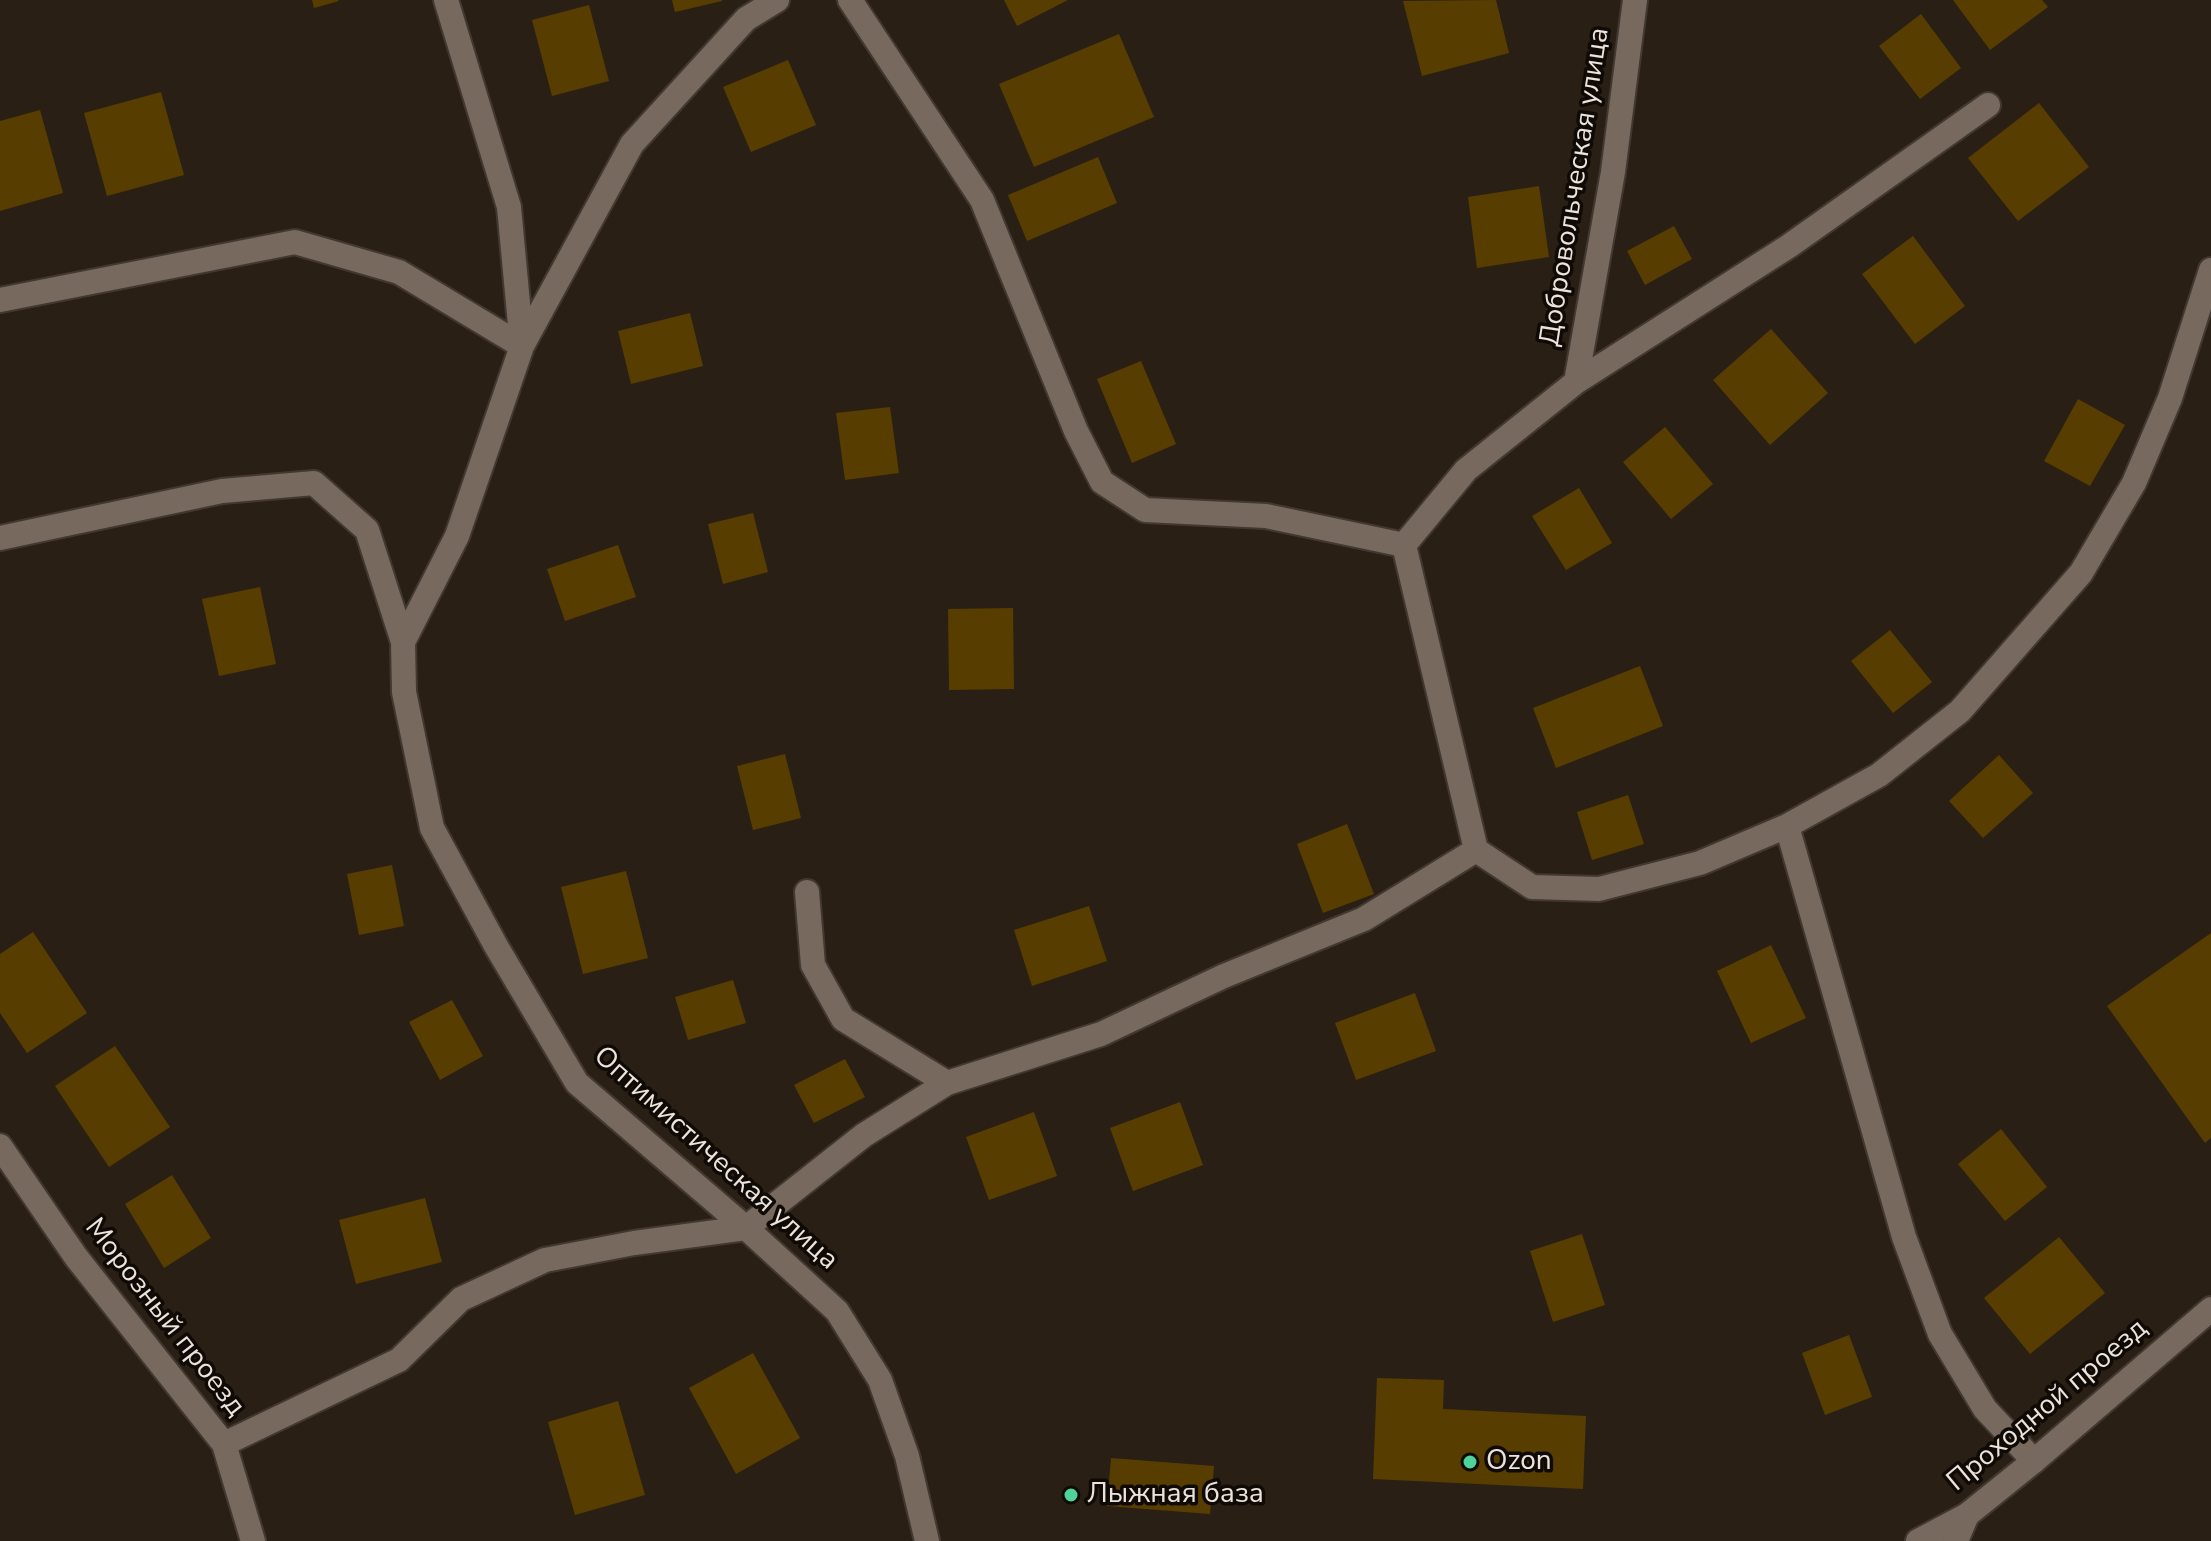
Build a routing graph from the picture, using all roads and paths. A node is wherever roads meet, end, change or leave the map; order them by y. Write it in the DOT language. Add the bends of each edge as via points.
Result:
graph roads {
  1 [pos="446,0"];
  2 [pos="777,0"];
  3 [pos="850,0"];
  4 [pos="1635,0"];
  5 [pos="1988,105"];
  6 [pos="2211,270"];
  7 [pos="0,300"];
  8 [pos="522,346"];
  9 [pos="1576,382"];
  10 [pos="0,538"];
  11 [pos="1404,545"];
  12 [pos="403,642"];
  13 [pos="1787,826"];
  14 [pos="1476,850"];
  15 [pos="807,892"];
  16 [pos="947,1083"];
  17 [pos="0,1146"];
  18 [pos="746,1228"];
  19 [pos="2211,1309"];
  20 [pos="224,1444"];
  21 [pos="2034,1461"];
  22 [pos="1967,1515"];
  23 [pos="253,1541"];
  24 [pos="927,1541"];
  25 [pos="1918,1541"];
  26 [pos="1956,1541"];
  1 -- 8 [label="street" via="509,207"];
  2 -- 8 [label="street" via="746,19 632,144"];
  3 -- 11 [label="street" via="982,200 1102,482 1145,510 1266,516"];
  4 -- 9 [label="street, Добровольческая улица" via="1613,172"];
  5 -- 9 [label="street" via="1789,246"];
  6 -- 13 [label="street" via="2170,398 2134,483 2081,573 1960,711 1879,775"];
  7 -- 8 [label="street" via="295,242 399,272"];
  8 -- 12 [label="street" via="457,536"];
  9 -- 11 [label="street" via="1466,470"];
  10 -- 12 [label="street" via="222,491 314,483 367,530"];
  11 -- 14 [label="street"];
  12 -- 18 [label="street, Оптимистическая улица" via="404,692 432,828 496,946 577,1083"];
  13 -- 14 [label="street" via="1700,863 1599,889 1532,887"];
  13 -- 21 [label="street" via="1904,1237 1940,1334 1985,1409"];
  14 -- 16 [label="street" via="1364,919 1101,1034"];
  15 -- 16 [label="street" via="813,965 843,1019"];
  16 -- 18 [label="street" via="864,1135"];
  17 -- 20 [label="street, Морозный проезд" via="76,1257"];
  18 -- 20 [label="street" via="545,1260 461,1299 399,1360"];
  18 -- 24 [label="street, Оптимистическая улица" via="837,1311 880,1380 907,1456"];
  19 -- 21 [label="street, Проходной проезд"];
  20 -- 23 [label="street, Морозный проезд"];
  21 -- 22 [label="street, Проходной проезд"];
  22 -- 25 [label="street, Проходной проезд"];
  22 -- 26 [label="street"];
}
